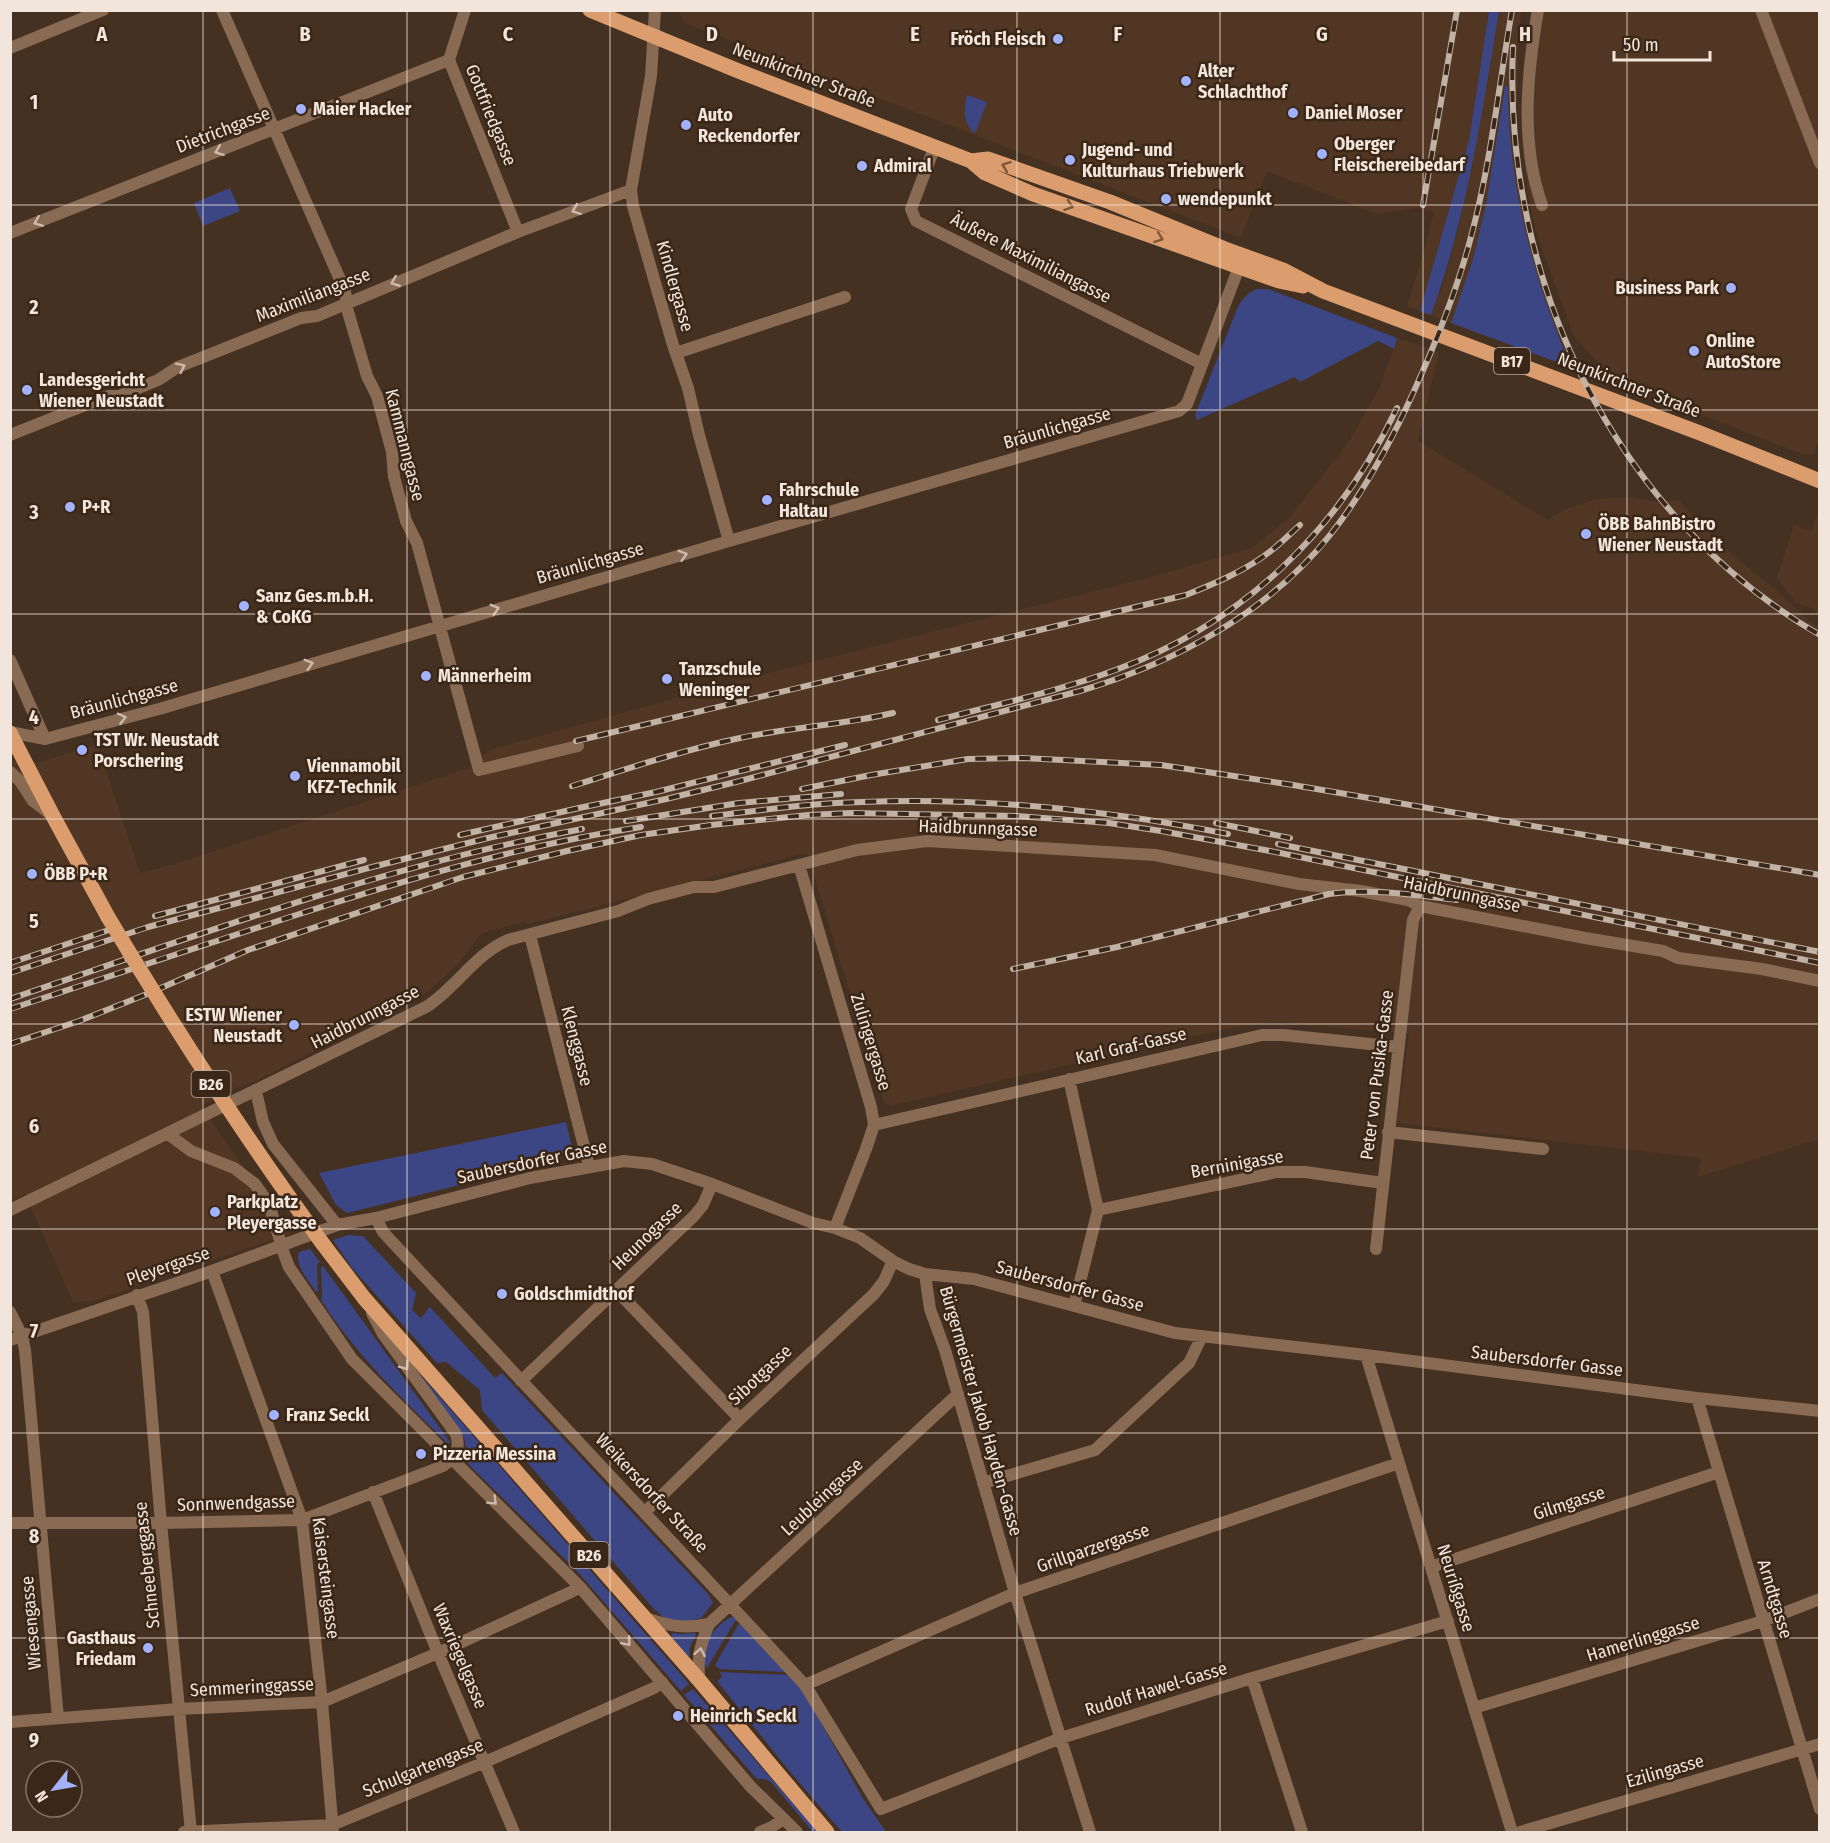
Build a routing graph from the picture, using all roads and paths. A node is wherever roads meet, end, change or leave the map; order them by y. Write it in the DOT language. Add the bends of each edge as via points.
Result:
graph roads {
  1 [pos="103,10"];
  2 [pos="222,10"];
  3 [pos="465,10"];
  4 [pos="590,10"];
  5 [pos="655,10"];
  6 [pos="1538,10"];
  7 [pos="1761,10"];
  8 [pos="654,37"];
  9 [pos="10,48"];
  10 [pos="449,60"];
  11 [pos="274,129"];
  12 [pos="1816,141"];
  13 [pos="935,146"];
  14 [pos="971,161"];
  15 [pos="1820,163"];
  16 [pos="631,190"];
  17 [pos="1542,205"];
  18 [pos="10,232"];
  19 [pos="518,232"];
  20 [pos="1239,267"];
  21 [pos="1323,291"];
  22 [pos="845,297"];
  23 [pos="346,303"];
  24 [pos="676,354"];
  25 [pos="1202,364"];
  26 [pos="10,435"];
  27 [pos="1819,479"];
  28 [pos="729,541"];
  29 [pos="439,625"];
  30 [pos="13,666"];
  31 [pos="10,684"];
  32 [pos="10,732"];
  33 [pos="45,739"];
  34 [pos="578,746"];
  35 [pos="10,772"];
  36 [pos="53,816"];
  37 [pos="799,865"];
  38 [pos="1420,906"];
  39 [pos="531,935"];
  40 [pos="1820,981"];
  41 [pos="1399,1047"];
  42 [pos="1069,1079"];
  43 [pos="256,1091"];
  44 [pos="874,1125"];
  45 [pos="1388,1132"];
  46 [pos="168,1134"];
  47 [pos="1543,1149"];
  48 [pos="589,1166"];
  49 [pos="1383,1183"];
  50 [pos="712,1185"];
  51 [pos="10,1210"];
  52 [pos="1098,1210"];
  53 [pos="376,1218"];
  54 [pos="337,1225"];
  55 [pos="836,1228"];
  56 [pos="281,1244"];
  57 [pos="1376,1249"];
  58 [pos="893,1261"];
  59 [pos="212,1271"];
  60 [pos="925,1274"];
  61 [pos="617,1291"];
  62 [pos="137,1295"];
  63 [pos="364,1298"];
  64 [pos="1074,1306"];
  65 [pos="10,1312"];
  66 [pos="1202,1336"];
  67 [pos="16,1338"];
  68 [pos="1366,1355"];
  69 [pos="521,1381"];
  70 [pos="958,1394"];
  71 [pos="1697,1398"];
  72 [pos="1820,1411"];
  73 [pos="740,1419"];
  74 [pos="452,1459"];
  75 [pos="1399,1463"];
  76 [pos="1719,1472"];
  77 [pos="983,1483"];
  78 [pos="373,1492"];
  79 [pos="645,1512"];
  80 [pos="302,1520"];
  81 [pos="10,1523"];
  82 [pos="40,1523"];
  83 [pos="161,1523"];
  84 [pos="1431,1567"];
  85 [pos="580,1587"];
  86 [pos="1015,1593"];
  87 [pos="1820,1599"];
  88 [pos="732,1605"];
  89 [pos="645,1618"];
  90 [pos="1448,1621"];
  91 [pos="1763,1621"];
  92 [pos="709,1624"];
  93 [pos="438,1653"];
  94 [pos="1252,1678"];
  95 [pos="699,1680"];
  96 [pos="662,1682"];
  97 [pos="805,1685"];
  98 [pos="322,1702"];
  99 [pos="1474,1708"];
  100 [pos="179,1709"];
  101 [pos="58,1718"];
  102 [pos="10,1722"];
  103 [pos="1061,1738"];
  104 [pos="1820,1744"];
  105 [pos="1802,1749"];
  106 [pos="485,1762"];
  107 [pos="882,1809"];
  108 [pos="1820,1809"];
  109 [pos="783,1819"];
  110 [pos="332,1829"];
  111 [pos="191,1832"];
  112 [pos="184,1833"];
  113 [pos="514,1833"];
  114 [pos="760,1833"];
  115 [pos="797,1833"];
  116 [pos="827,1833"];
  117 [pos="1090,1833"];
  118 [pos="1302,1833"];
  119 [pos="1512,1833"];
  120 [pos="1520,1833"];
  1 -- 9 [label="street"];
  2 -- 11 [label="street, Kammanngasse"];
  3 -- 10 [label="street, Gottfriedgasse"];
  4 -- 8 [label="main road, Neunkirchner Straße / B17"];
  5 -- 8 [label="street, Kindlergasse"];
  6 -- 17 [label="street" via="1528,116 1531,160"];
  7 -- 12 [label="street"];
  8 -- 13 [label="main road, Neunkirchner Straße / B17"];
  8 -- 16 [label="street, Kindlergasse"];
  10 -- 11 [label="street, Dietrichgasse"];
  10 -- 19 [label="street, Gottfriedgasse"];
  11 -- 18 [label="street, Dietrichgasse, one-way"];
  11 -- 23 [label="street, Kammanngasse" via="339,276"];
  12 -- 15 [label="street"];
  13 -- 14 [label="main road, Neunkirchner Straße / B17"];
  13 -- 25 [label="street, Äußere Maximiliangasse" via="911,209 916,221"];
  14 -- 20 [label="main road, Neunkirchner Straße / B17, one-way" via="985,173 1033,194"];
  21 -- 14 [label="main road, Neunkirchner Straße / B17, one-way" via="1283,270 1078,190 988,159"];
  16 -- 19 [label="street, Maximiliangasse, one-way"];
  16 -- 24 [label="street, Kindlergasse"];
  19 -- 23 [label="street, Maximiliangasse, one-way"];
  20 -- 21 [label="main road, Neunkirchner Straße / B17"];
  20 -- 25 [label="street"];
  21 -- 27 [label="main road, Neunkirchner Straße / B17"];
  22 -- 24 [label="street"];
  26 -- 23 [label="street, Maximiliangasse, one-way" via="108,396 119,396 159,380 178,367"];
  23 -- 29 [label="street, Kammanngasse" via="376,396 406,521 417,543"];
  24 -- 28 [label="street, Kindlergasse"];
  25 -- 28 [label="street, Bräunlichgasse" via="1187,404 1179,411"];
  29 -- 28 [label="street, Bräunlichgasse, one-way"];
  33 -- 29 [label="street, Bräunlichgasse, one-way"];
  29 -- 34 [label="street, Kammanngasse" via="479,770"];
  30 -- 31 [label="street"];
  30 -- 33 [label="street"];
  32 -- 33 [label="street, Bräunlichgasse"];
  32 -- 36 [label="main road, B26"];
  35 -- 36 [label="street" via="33,801"];
  36 -- 63 [label="main road, B26, bridge" via="164,1011 266,1166"];
  37 -- 38 [label="street, Haidbrunngasse" via="857,850 927,841 1155,855 1299,884 1408,900"];
  37 -- 39 [label="street, Haidbrunngasse" via="648,899"];
  37 -- 44 [label="street, Zulingergasse"];
  38 -- 40 [label="street, Haidbrunngasse" via="1663,951 1678,958"];
  38 -- 41 [label="street, Peter von Pusika-Gasse" via="1413,920"];
  39 -- 43 [label="street, Haidbrunngasse" via="495,946 426,1007"];
  39 -- 48 [label="street, Klenggasse"];
  41 -- 42 [label="street, Karl Graf-Gasse" via="1262,1035"];
  41 -- 45 [label="street, Peter von Pusika-Gasse"];
  42 -- 44 [label="street, Karl Graf-Gasse"];
  42 -- 52 [label="street"];
  43 -- 46 [label="street, Haidbrunngasse"];
  43 -- 54 [label="street" via="273,1144"];
  44 -- 55 [label="street"];
  45 -- 47 [label="street"];
  45 -- 49 [label="street, Peter von Pusika-Gasse"];
  46 -- 51 [label="street, Haidbrunngasse"];
  46 -- 56 [label="street" via="191,1151 234,1168 255,1184 269,1204"];
  48 -- 50 [label="street, Saubersdorfer Gasse" via="624,1161 652,1164"];
  48 -- 53 [label="street, Saubersdorfer Gasse"];
  49 -- 52 [label="street, Berninigasse" via="1277,1172"];
  49 -- 57 [label="street, Peter von Pusika-Gasse"];
  50 -- 55 [label="street, Saubersdorfer Gasse"];
  50 -- 61 [label="street, Heunogasse" via="694,1216"];
  52 -- 64 [label="street"];
  53 -- 54 [label="street, Saubersdorfer Gasse"];
  53 -- 69 [label="street, Weikersdorfer Straße" via="383,1232"];
  54 -- 56 [label="street, Pleyergasse"];
  55 -- 58 [label="street, Saubersdorfer Gasse" via="860,1238"];
  56 -- 59 [label="street, Pleyergasse"];
  56 -- 74 [label="street" via="297,1281 347,1353"];
  58 -- 60 [label="street, Saubersdorfer Gasse"];
  58 -- 73 [label="street, Sibotgasse" via="874,1294"];
  59 -- 62 [label="street, Pleyergasse"];
  59 -- 80 [label="street, Kaisersteingasse"];
  60 -- 64 [label="street, Saubersdorfer Gasse" via="974,1279"];
  60 -- 70 [label="street, Bürgermeister Jakob Hayden-Gasse" via="930,1309"];
  61 -- 69 [label="street, Heunogasse"];
  61 -- 73 [label="street"];
  62 -- 67 [label="street, Pleyergasse"];
  62 -- 83 [label="street, Schneeberggasse" via="142,1312"];
  63 -- 74 [label="street, one-way" via="383,1334 456,1434 458,1451"];
  63 -- 89 [label="main road, B26"];
  64 -- 66 [label="street, Saubersdorfer Gasse" via="1175,1333"];
  65 -- 67 [label="street, Wiesengasse"];
  66 -- 68 [label="street, Saubersdorfer Gasse"];
  66 -- 77 [label="street" via="1189,1363 1095,1450"];
  67 -- 82 [label="street, Wiesengasse" via="26,1350"];
  68 -- 71 [label="street, Saubersdorfer Gasse"];
  68 -- 75 [label="street, Neurißgasse"];
  69 -- 79 [label="street, Weikersdorfer Straße"];
  70 -- 77 [label="street, Bürgermeister Jakob Hayden-Gasse"];
  70 -- 88 [label="street, Leubleingasse"];
  71 -- 72 [label="street, Saubersdorfer Gasse"];
  71 -- 76 [label="street, Arndtgasse"];
  73 -- 79 [label="street, Sibotgasse"];
  74 -- 78 [label="street, Sonnwendgasse"];
  74 -- 85 [label="street, one-way"];
  75 -- 84 [label="street, Neurißgasse"];
  75 -- 86 [label="street, Grillparzergasse"];
  76 -- 84 [label="street, Gilmgasse"];
  76 -- 91 [label="street, Arndtgasse"];
  77 -- 86 [label="street, Bürgermeister Jakob Hayden-Gasse"];
  78 -- 80 [label="street, Sonnwendgasse"];
  78 -- 93 [label="street, Waxriegelgasse"];
  79 -- 88 [label="street, Weikersdorfer Straße"];
  80 -- 83 [label="street, Sonnwendgasse"];
  80 -- 98 [label="street, Kaisersteingasse"];
  81 -- 82 [label="street, Sonnwendgasse"];
  82 -- 83 [label="street, Sonnwendgasse"];
  82 -- 101 [label="street, Wiesengasse"];
  83 -- 100 [label="street, Schneeberggasse"];
  84 -- 90 [label="street, Neurißgasse"];
  85 -- 93 [label="street, Semmeringgasse"];
  85 -- 96 [label="street, one-way"];
  86 -- 97 [label="street, Grillparzergasse"];
  86 -- 103 [label="street, Bürgermeister Jakob Hayden-Gasse"];
  87 -- 91 [label="street, Hamerlinggasse"];
  88 -- 92 [label="street, Leubleingasse"];
  88 -- 97 [label="street, Weikersdorfer Straße"];
  89 -- 92 [label="street" via="676,1628"];
  89 -- 95 [label="main road, B26"];
  90 -- 94 [label="street, Rudolf Hawel-Gasse"];
  90 -- 99 [label="street, Neurißgasse"];
  91 -- 99 [label="street, Hamerlinggasse"];
  91 -- 105 [label="street, Arndtgasse"];
  95 -- 92 [label="street, one-way" via="698,1657"];
  93 -- 98 [label="street, Semmeringgasse"];
  93 -- 106 [label="street, Waxriegelgasse"];
  94 -- 103 [label="street, Rudolf Hawel-Gasse"];
  94 -- 118 [label="street"];
  95 -- 116 [label="main road, B26"];
  96 -- 106 [label="street, Schulgartengasse"];
  96 -- 109 [label="street"];
  97 -- 107 [label="street, Weikersdorfer Straße"];
  98 -- 100 [label="street, Semmeringgasse"];
  98 -- 110 [label="street, Kaisersteingasse"];
  99 -- 119 [label="street, Neurißgasse"];
  100 -- 101 [label="street, Semmeringgasse"];
  100 -- 111 [label="street, Schneeberggasse"];
  101 -- 102 [label="street, Semmeringgasse"];
  103 -- 107 [label="street, Rudolf Hawel-Gasse"];
  103 -- 117 [label="street, Bürgermeister Jakob Hayden-Gasse"];
  104 -- 105 [label="street, Ezilingasse"];
  105 -- 108 [label="street, Arndtgasse"];
  105 -- 120 [label="street, Ezilingasse"];
  106 -- 110 [label="street, Schulgartengasse"];
  106 -- 113 [label="street, Waxriegelgasse"];
  109 -- 114 [label="street"];
  109 -- 115 [label="street"];
  110 -- 111 [label="street, Schulgartengasse"];
  111 -- 112 [label="street, Schulgartengasse"];
}
